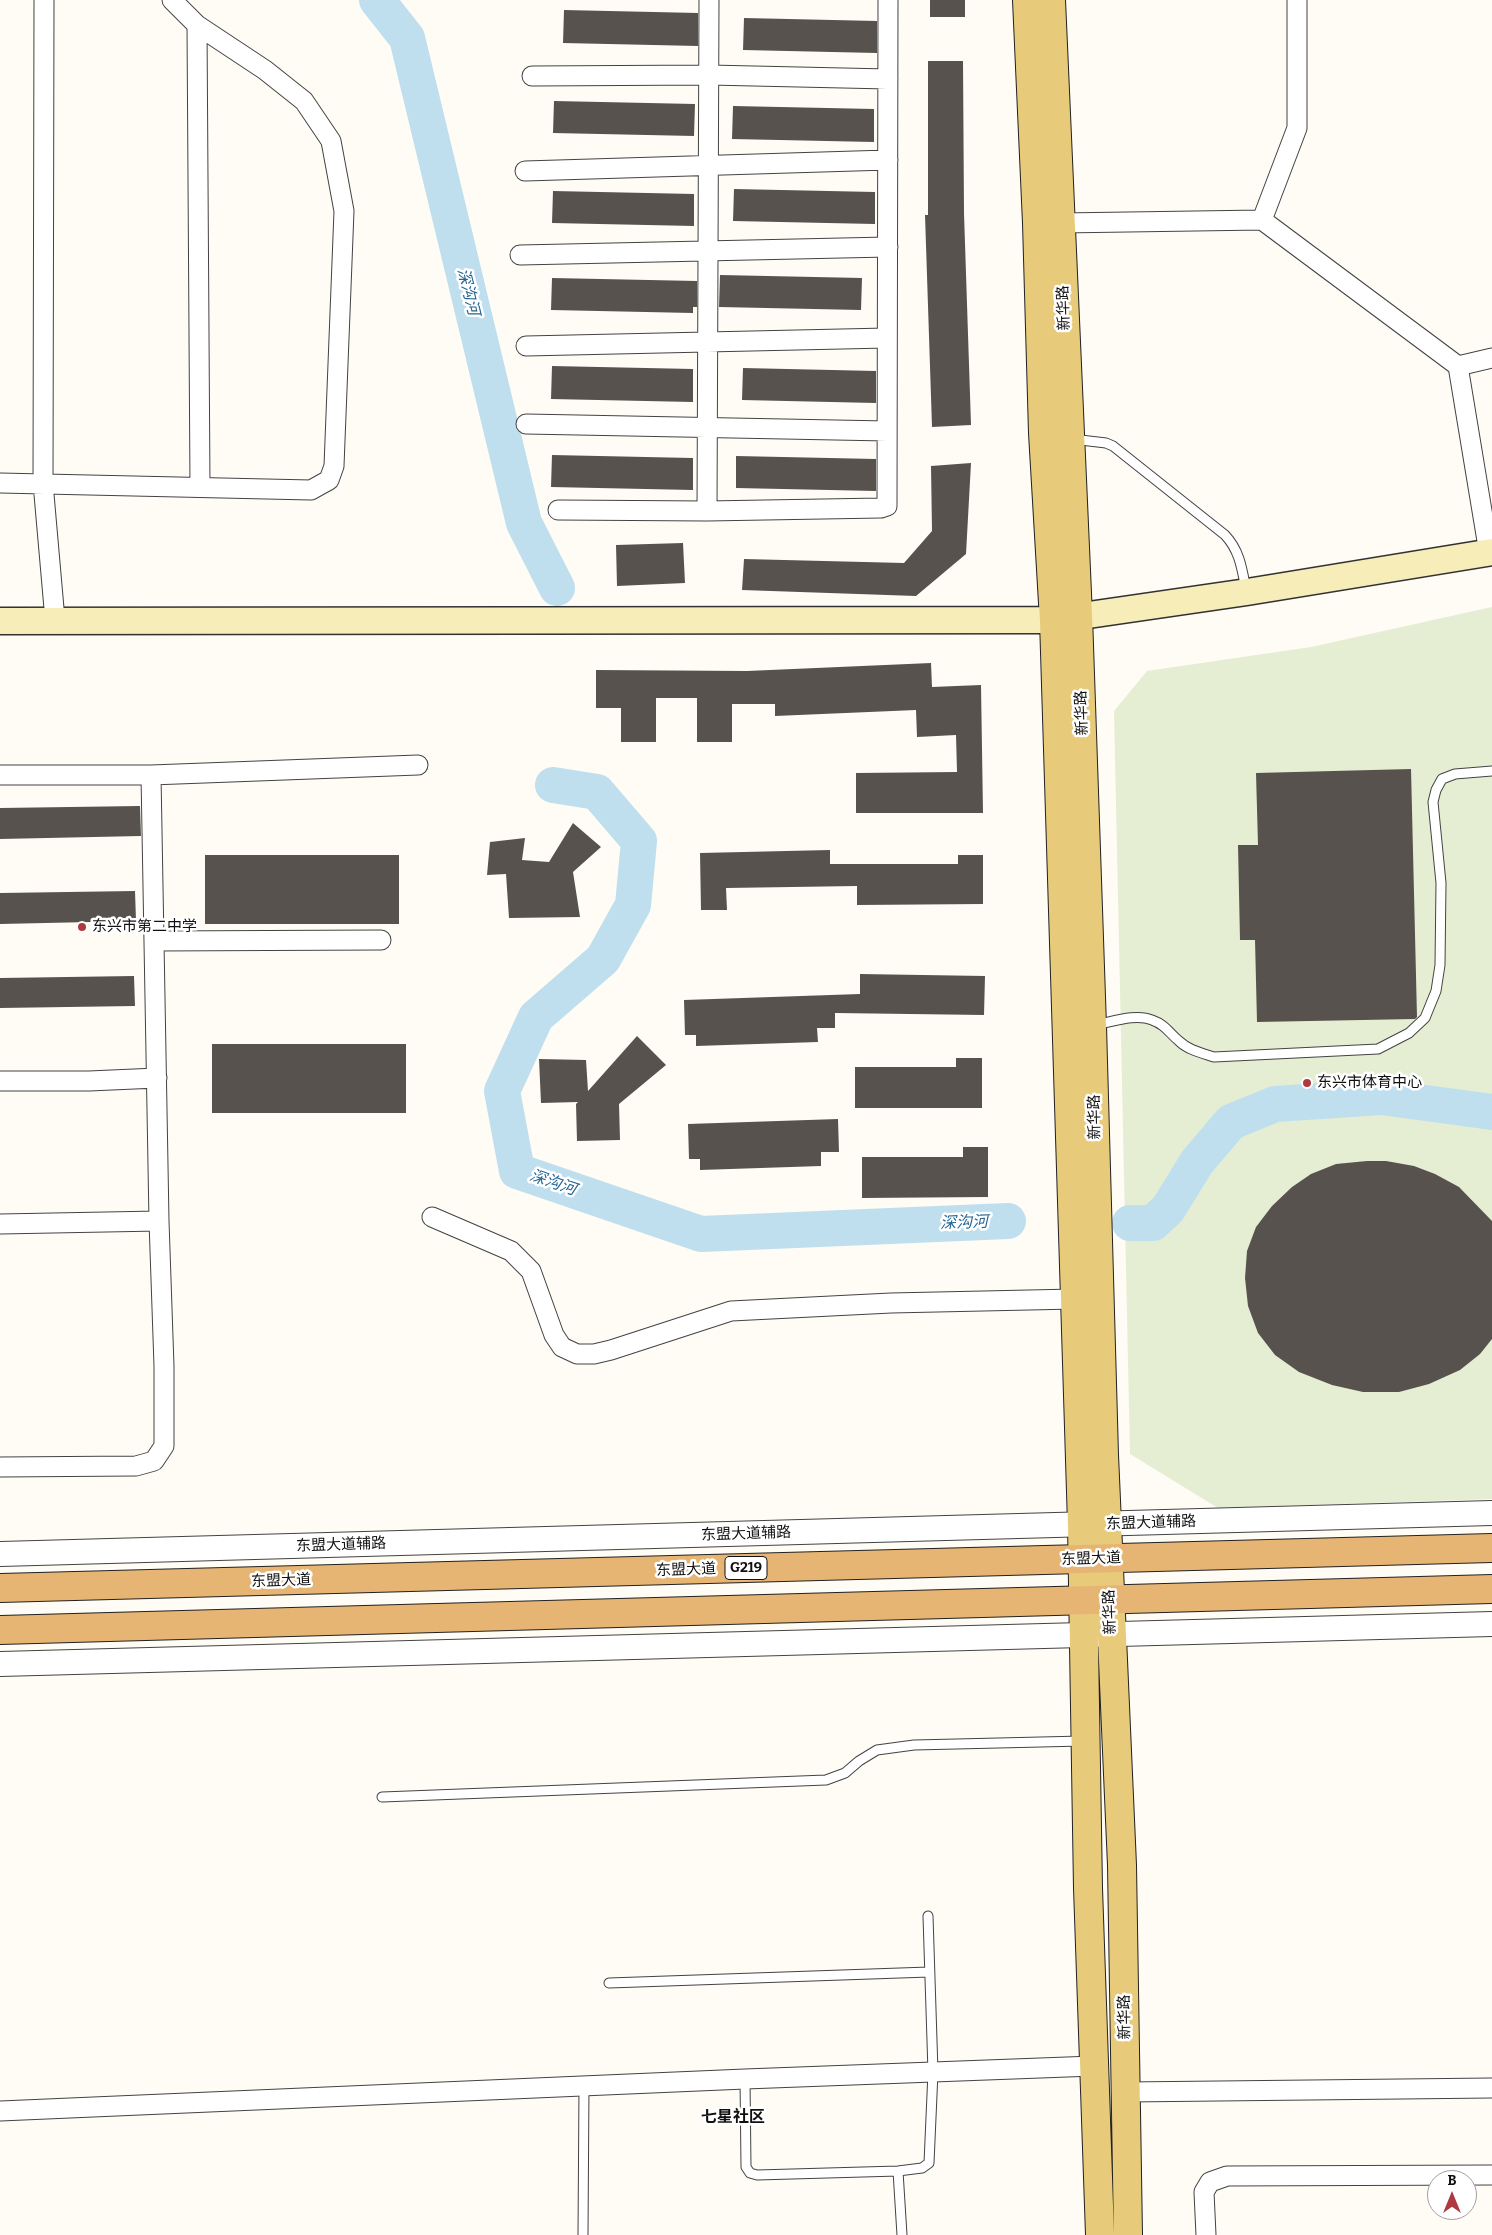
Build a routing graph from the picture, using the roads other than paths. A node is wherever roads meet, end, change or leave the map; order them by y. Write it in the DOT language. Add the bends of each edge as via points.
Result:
graph roads {
  1 [pos="44,0"];
  2 [pos="172,0"];
  3 [pos="709,0"];
  4 [pos="888,0"];
  5 [pos="1027,0"];
  6 [pos="1050,0"];
  7 [pos="1297,0"];
  8 [pos="197,25"];
  9 [pos="709,75"];
  10 [pos="532,76"];
  11 [pos="888,79"];
  12 [pos="888,160"];
  13 [pos="708,167"];
  14 [pos="525,171"];
  15 [pos="1262,220"];
  16 [pos="1061,223"];
  17 [pos="888,247"];
  18 [pos="707,253"];
  19 [pos="520,255"];
  20 [pos="887,338"];
  21 [pos="707,340"];
  22 [pos="526,346"];
  23 [pos="1492,358"];
  24 [pos="1458,366"];
  25 [pos="526,424"];
  26 [pos="706,428"];
  27 [pos="887,431"];
  28 [pos="1070,439"];
  29 [pos="44,483"];
  30 [pos="0,484"];
  31 [pos="200,487"];
  32 [pos="558,510"];
  33 [pos="707,511"];
  34 [pos="1491,552"];
  35 [pos="1246,592"];
  36 [pos="1066,618"];
  37 [pos="55,620"];
  38 [pos="0,621"];
  39 [pos="418,765"];
  40 [pos="1492,771"];
  41 [pos="0,775"];
  42 [pos="151,775"];
  43 [pos="381,940"];
  44 [pos="154,941"];
  45 [pos="1092,1026"];
  46 [pos="157,1078"];
  47 [pos="0,1081"];
  48 [pos="432,1217"];
  49 [pos="159,1220"];
  50 [pos="0,1224"];
  51 [pos="1075,1299"];
  52 [pos="0,1467"];
  53 [pos="1492,1513"];
  54 [pos="1094,1524"];
  55 [pos="1492,1548"];
  56 [pos="0,1554"];
  57 [pos="1095,1559"];
  58 [pos="0,1588"];
  59 [pos="1492,1589"];
  60 [pos="1083,1600"];
  61 [pos="1110,1600"];
  62 [pos="1492,1624"];
  63 [pos="0,1630"];
  64 [pos="1111,1634"];
  65 [pos="1083,1635"];
  66 [pos="0,1664"];
  67 [pos="1086,1740"];
  68 [pos="382,1797"];
  69 [pos="928,1916"];
  70 [pos="929,1972"];
  71 [pos="609,1983"];
  72 [pos="1094,2066"];
  73 [pos="933,2072"];
  74 [pos="745,2079"];
  75 [pos="584,2086"];
  76 [pos="1492,2088"];
  77 [pos="1126,2092"];
  78 [pos="0,2111"];
  79 [pos="898,2170"];
  80 [pos="1492,2175"];
  81 [pos="583,2235"];
  82 [pos="902,2235"];
  83 [pos="1100,2235"];
  84 [pos="1128,2235"];
  85 [pos="1206,2235"];
  1 -- 29 [label="street"];
  2 -- 8 [label="street"];
  3 -- 9 [label="street"];
  4 -- 11 [label="street"];
  5 -- 36 [label="main road, 新华路" via="1043,433"];
  6 -- 16 [label="main road, 新华路"];
  7 -- 15 [label="street" via="1297,128"];
  8 -- 31 [label="street"];
  8 -- 31 [label="street" via="266,70 304,101 331,141 344,211 334,466 329,480 311,490"];
  9 -- 10 [label="street"];
  9 -- 11 [label="street"];
  9 -- 13 [label="street"];
  11 -- 12 [label="street"];
  12 -- 13 [label="street"];
  12 -- 17 [label="street"];
  13 -- 14 [label="street"];
  13 -- 18 [label="street"];
  15 -- 16 [label="street"];
  15 -- 24 [label="street"];
  16 -- 28 [label="main road, 新华路"];
  17 -- 18 [label="street"];
  17 -- 20 [label="street"];
  18 -- 19 [label="street"];
  18 -- 21 [label="street"];
  20 -- 21 [label="street"];
  20 -- 27 [label="street"];
  21 -- 22 [label="street"];
  21 -- 26 [label="street"];
  23 -- 24 [label="street"];
  24 -- 34 [label="street"];
  25 -- 26 [label="street"];
  26 -- 27 [label="street"];
  26 -- 33 [label="street"];
  27 -- 33 [label="street" via="887,506"];
  28 -- 35 [label="lane" via="1114,446 1225,536 1239,557"];
  28 -- 36 [label="main road, 新华路"];
  29 -- 30 [label="street"];
  29 -- 31 [label="street"];
  29 -- 37 [label="street"];
  32 -- 33 [label="street"];
  34 -- 35 [label="main road"];
  35 -- 36 [label="main road"];
  36 -- 37 [label="main road"];
  36 -- 45 [label="main road, 新华路"];
  36 -- 51 [label="main road, 新华路"];
  37 -- 38 [label="main road"];
  39 -- 42 [label="street"];
  40 -- 45 [label="lane" via="1455,774 1442,779 1436,790 1433,802 1441,882 1440,965 1436,991 1425,1018 1409,1033 1378,1049 1214,1057 1179,1042 1169,1029 1151,1019 1138,1018"];
  41 -- 42 [label="street"];
  42 -- 44 [label="street"];
  43 -- 44 [label="street"];
  44 -- 46 [label="street"];
  45 -- 54 [label="main road, 新华路"];
  46 -- 47 [label="street"];
  46 -- 49 [label="street"];
  48 -- 51 [label="street" via="512,1251 531,1271 554,1335 562,1346 577,1354 611,1350 731,1311"];
  49 -- 50 [label="street"];
  49 -- 52 [label="street" via="164,1446 154,1461 136,1466"];
  51 -- 54 [label="main road, 新华路"];
  53 -- 54 [label="street, 东盟大道辅路"];
  54 -- 56 [label="street, 东盟大道辅路"];
  54 -- 57 [label="main road, 新华路"];
  55 -- 57 [label="highway, 东盟大道 / G219"];
  57 -- 58 [label="highway, 东盟大道 / G219"];
  57 -- 60 [label="main road, 新华路"];
  57 -- 61 [label="main road, 新华路"];
  59 -- 61 [label="highway"];
  60 -- 61 [label="highway"];
  60 -- 63 [label="highway"];
  60 -- 65 [label="main road, 新华路"];
  61 -- 64 [label="main road, 新华路"];
  62 -- 64 [label="street"];
  64 -- 65 [label="street"];
  64 -- 77 [label="main road, 新华路" via="1122,1865"];
  65 -- 66 [label="street"];
  65 -- 67 [label="main road, 新华路"];
  67 -- 68 [label="lane" via="914,1745 877,1750 845,1773 826,1780"];
  67 -- 72 [label="main road, 新华路"];
  69 -- 70 [label="lane"];
  70 -- 71 [label="lane"];
  70 -- 73 [label="lane"];
  72 -- 73 [label="street"];
  72 -- 83 [label="main road, 新华路"];
  73 -- 74 [label="street"];
  73 -- 79 [label="lane" via="929,2163 922,2168"];
  74 -- 75 [label="street"];
  74 -- 79 [label="lane" via="746,2167 750,2173"];
  75 -- 78 [label="street"];
  75 -- 81 [label="lane"];
  76 -- 77 [label="street"];
  77 -- 84 [label="main road, 新华路"];
  79 -- 82 [label="lane"];
  80 -- 85 [label="street" via="1227,2176 1210,2182 1204,2192"];
}
